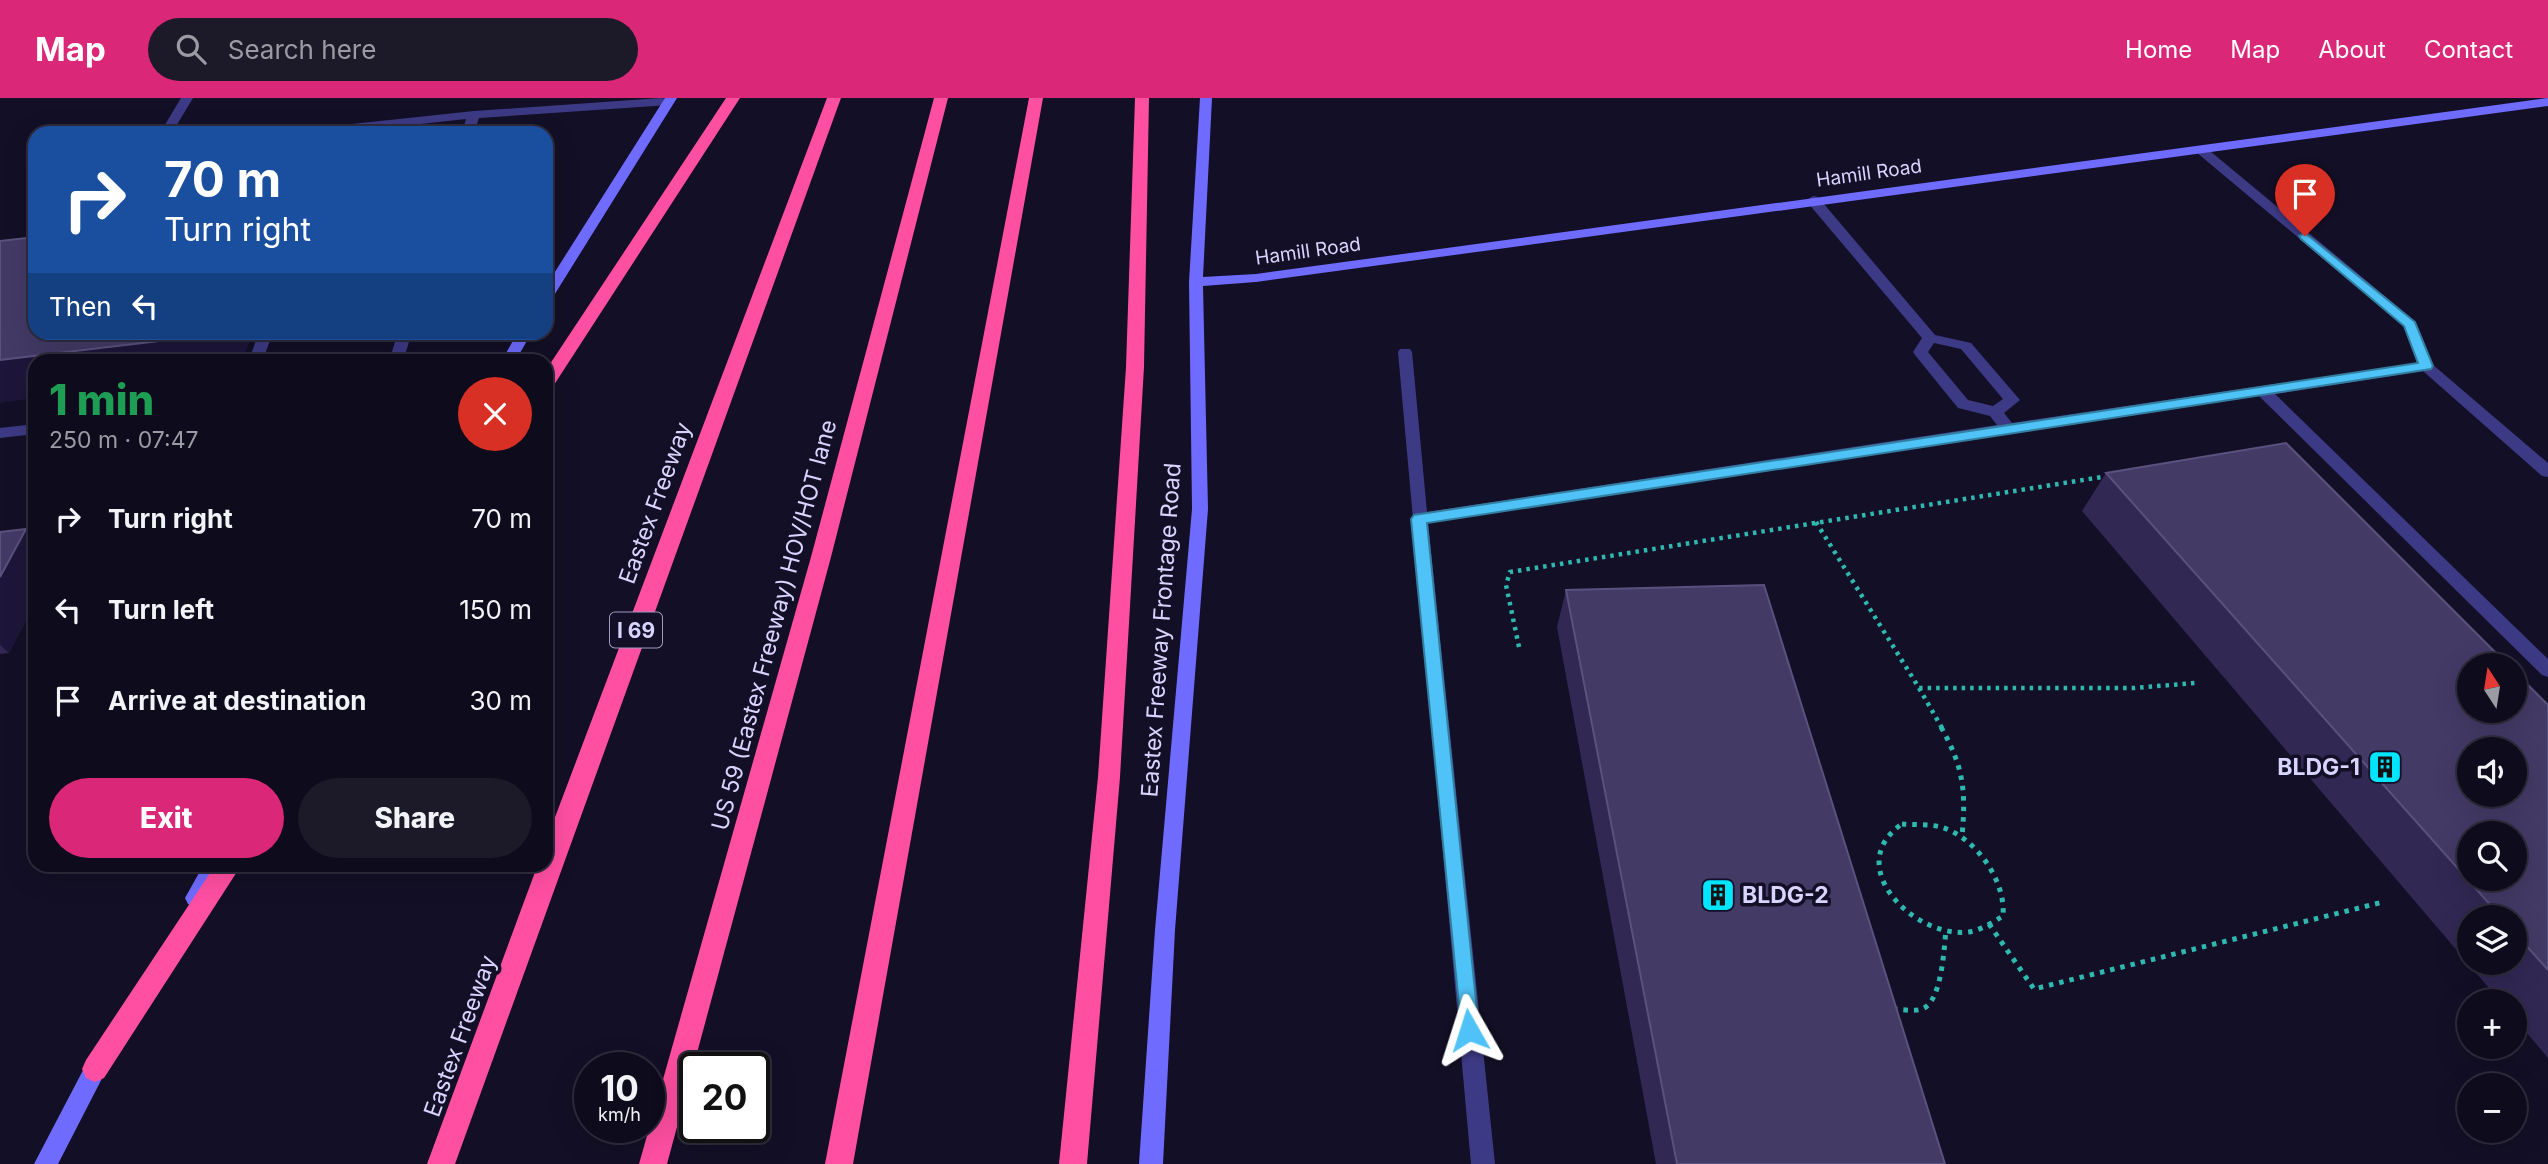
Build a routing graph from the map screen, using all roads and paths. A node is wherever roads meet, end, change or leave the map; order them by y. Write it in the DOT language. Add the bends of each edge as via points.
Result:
graph roads {
  1 [pos="187,98"];
  2 [pos="733,98"];
  3 [pos="834,98"];
  4 [pos="941,98"];
  5 [pos="1036,98"];
  6 [pos="1142,98"];
  7 [pos="1206,98"];
  8 [pos="670,100"];
  9 [pos="2548,102"];
  10 [pos="474,115"];
  11 [pos="170,126"];
  12 [pos="381,126"];
  13 [pos="470,126"];
  14 [pos="2200,149"];
  15 [pos="1813,200"];
  16 [pos="1196,282"];
  17 [pos="553,286"];
  18 [pos="1930,338"];
  19 [pos="1405,352"];
  20 [pos="553,363"];
  21 [pos="2426,366"];
  22 [pos="2262,390"];
  23 [pos="1995,412"];
  24 [pos="2008,429"];
  25 [pos="28,430"];
  26 [pos="0,433"];
  27 [pos="2548,472"];
  28 [pos="2120,474"];
  29 [pos="1419,519"];
  30 [pos="1816,522"];
  31 [pos="1519,647"];
  32 [pos="2548,670"];
  33 [pos="2195,683"];
  34 [pos="1919,688"];
  35 [pos="1962,837"];
  36 [pos="553,854"];
  37 [pos="210,872"];
  38 [pos="225,872"];
  39 [pos="546,872"];
  40 [pos="2383,902"];
  41 [pos="1989,924"];
  42 [pos="1946,930"];
  43 [pos="1883,1009"];
  44 [pos="95,1069"];
  45 [pos="46,1164"];
  46 [pos="441,1164"];
  47 [pos="653,1164"];
  48 [pos="839,1164"];
  49 [pos="1073,1164"];
  50 [pos="1150,1164"];
  51 [pos="1483,1164"];
  1 -- 11 [label="lane"];
  2 -- 20 [label="highway"];
  3 -- 36 [label="highway, Eastex Freeway / I 69"];
  4 -- 47 [label="highway, US 59 (Eastex Freeway) HOV/HOT lane" via="821,557"];
  5 -- 48 [label="highway"];
  6 -- 49 [label="highway" via="1135,367 1109,777"];
  7 -- 16 [label="main road, Eastex Freeway Frontage Road"];
  8 -- 10 [label="lane"];
  8 -- 17 [label="main road"];
  9 -- 14 [label="main road, Hamill Road"];
  10 -- 12 [label="lane"];
  10 -- 13 [label="lane"];
  14 -- 15 [label="main road, Hamill Road"];
  14 -- 21 [label="lane" via="2410,324"];
  15 -- 16 [label="main road, Hamill Road" via="1256,278"];
  15 -- 18 [label="lane"];
  16 -- 50 [label="main road, Eastex Freeway Frontage Road" via="1200,509"];
  18 -- 23 [label="lane" via="1920,352 1963,404"];
  18 -- 23 [label="lane" via="1966,346 2012,400"];
  19 -- 29 [label="lane"];
  21 -- 22 [label="lane"];
  21 -- 27 [label="lane"];
  22 -- 24 [label="lane"];
  22 -- 32 [label="lane"];
  23 -- 24 [label="lane"];
  24 -- 29 [label="lane"];
  25 -- 26 [label="lane"];
  28 -- 30 [label="path"];
  29 -- 51 [label="lane"];
  30 -- 31 [label="path" via="1510,572 1506,585"];
  30 -- 34 [label="path"];
  33 -- 34 [label="path" via="2134,688"];
  34 -- 35 [label="path" via="1952,746 1966,794"];
  35 -- 41 [label="path" via="1998,879 2006,903 2003,916"];
  35 -- 42 [label="path" via="1940,827 1902,824 1879,848 1884,885 1898,904"];
  37 -- 44 [label="main road"];
  38 -- 44 [label="highway"];
  39 -- 46 [label="highway, Eastex Freeway / I 69"];
  40 -- 41 [label="path" via="2034,989"];
  41 -- 42 [label="path" via="1966,932"];
  42 -- 43 [label="path" via="1931,1003 1923,1009"];
  44 -- 45 [label="main road"];
}
